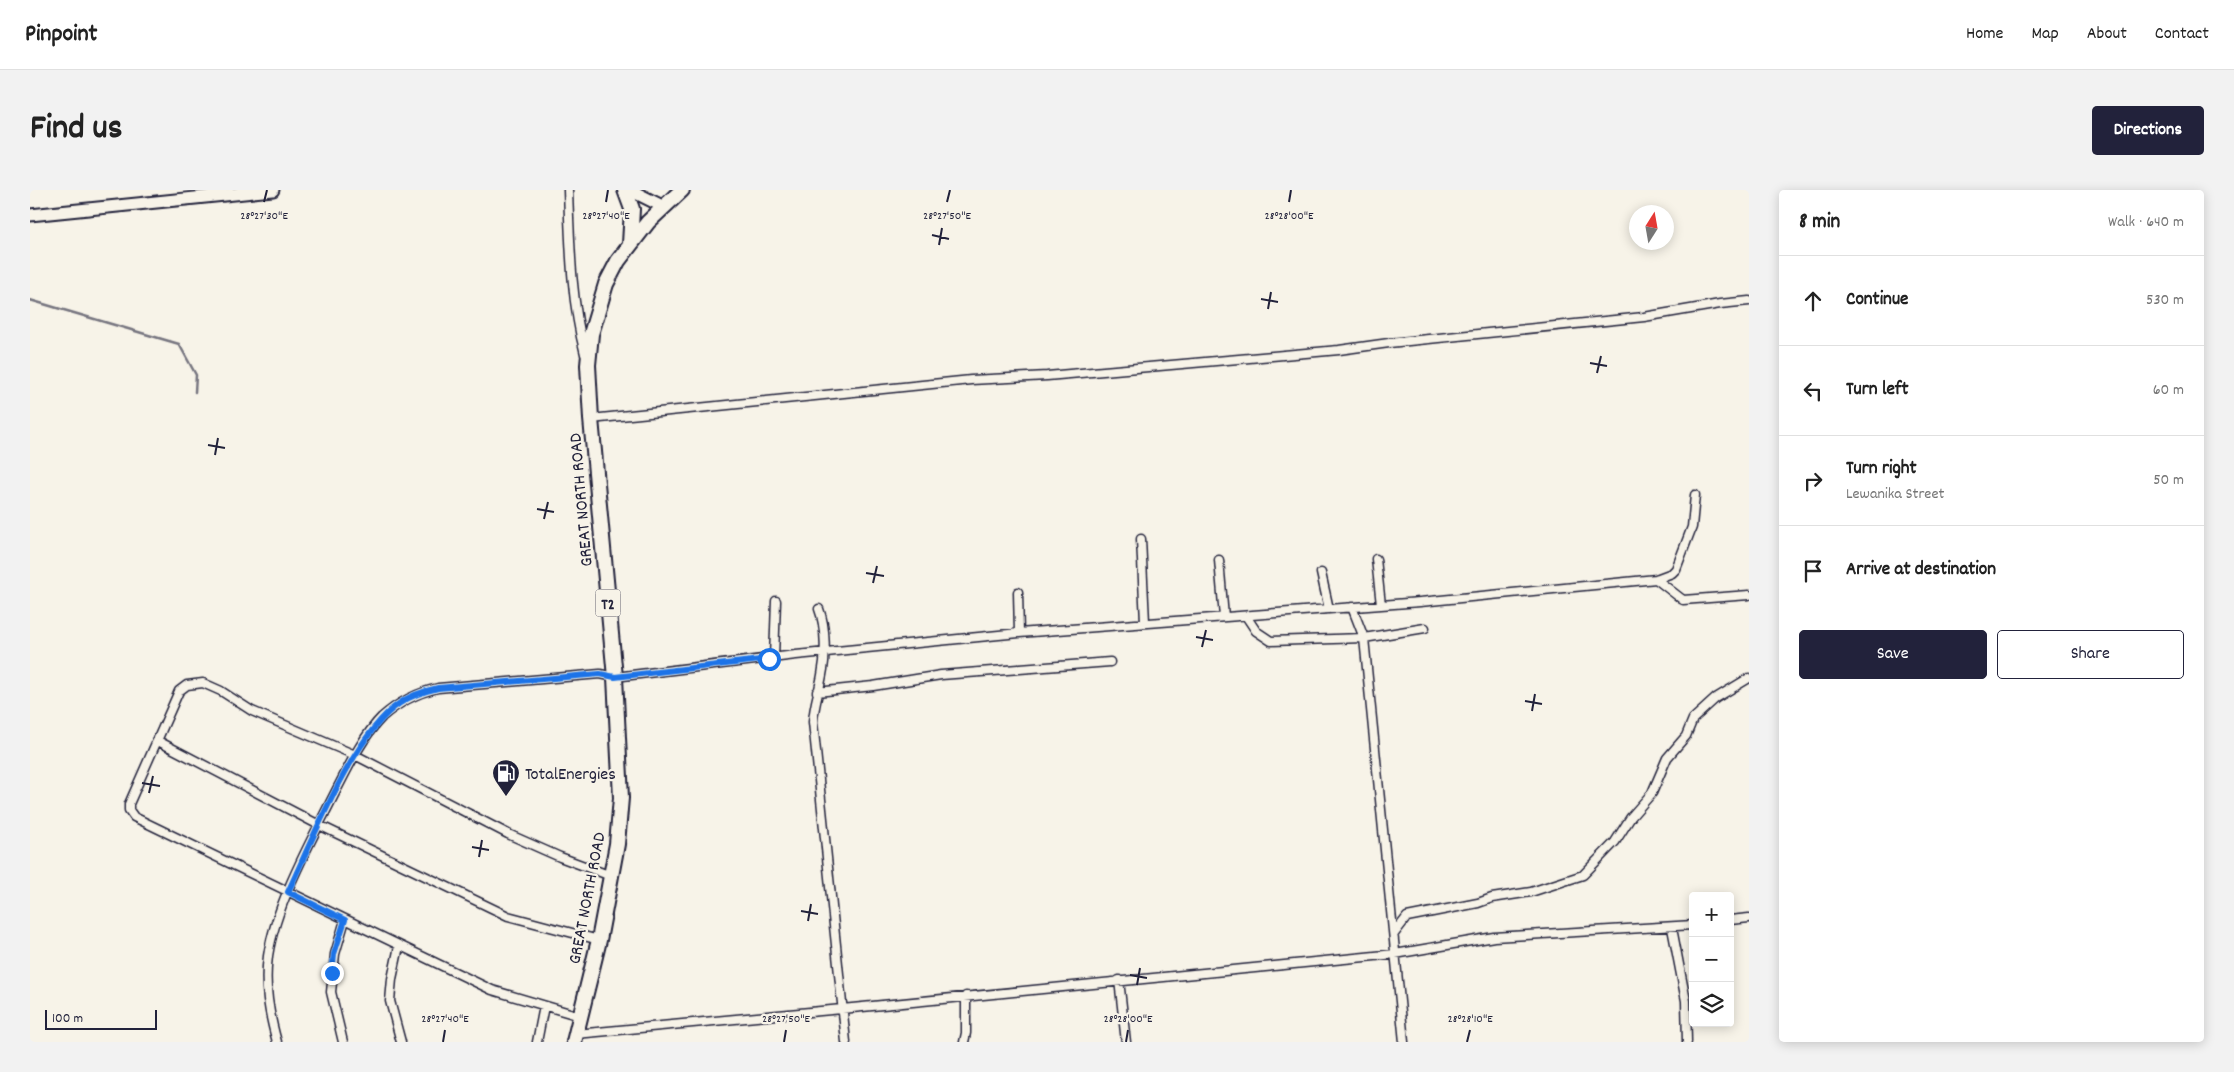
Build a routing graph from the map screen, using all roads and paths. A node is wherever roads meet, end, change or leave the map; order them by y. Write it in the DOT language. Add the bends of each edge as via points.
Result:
graph roads {
  1 [pos="273,190"];
  2 [pos="568,190"];
  3 [pos="625,190"];
  4 [pos="630,190"];
  5 [pos="682,190"];
  6 [pos="664,207"];
  7 [pos="30,215"];
  8 [pos="630,244"];
  9 [pos="1749,301"];
  10 [pos="588,365"];
  11 [pos="591,419"];
  12 [pos="1695,495"];
  13 [pos="1140,539"];
  14 [pos="1376,558"];
  15 [pos="1219,560"];
  16 [pos="1320,573"];
  17 [pos="1656,579"];
  18 [pos="1018,592"];
  19 [pos="1749,595"];
  20 [pos="776,601"];
  21 [pos="1381,605"];
  22 [pos="1352,607"];
  23 [pos="818,609"];
  24 [pos="1329,609"];
  25 [pos="1246,616"];
  26 [pos="1224,617"];
  27 [pos="1146,622"];
  28 [pos="1425,628"];
  29 [pos="1019,633"];
  30 [pos="1364,638"];
  31 [pos="824,654"];
  32 [pos="774,658"];
  33 [pos="1110,662"];
  34 [pos="615,677"];
  35 [pos="1749,678"];
  36 [pos="816,692"];
  37 [pos="158,741"];
  38 [pos="355,755"];
  39 [pos="319,824"];
  40 [pos="611,876"];
  41 [pos="288,892"];
  42 [pos="1749,918"];
  43 [pos="345,920"];
  44 [pos="1734,920"];
  45 [pos="1689,926"];
  46 [pos="1672,928"];
  47 [pos="1394,934"];
  48 [pos="599,940"];
  49 [pos="399,946"];
  50 [pos="1396,954"];
  51 [pos="1119,980"];
  52 [pos="966,996"];
  53 [pos="544,1006"];
  54 [pos="842,1009"];
  55 [pos="580,1016"];
  56 [pos="575,1038"];
  57 [pos="277,1042"];
  58 [pos="343,1042"];
  59 [pos="402,1042"];
  60 [pos="537,1042"];
  61 [pos="846,1042"];
  62 [pos="964,1042"];
  63 [pos="1126,1042"];
  64 [pos="1404,1042"];
  65 [pos="1687,1042"];
  1 -- 7 [label="main road"];
  2 -- 10 [label="street" via="575,302"];
  3 -- 8 [label="highway" via="632,209"];
  4 -- 6 [label="main road"];
  5 -- 6 [label="highway, GREAT NORTH ROAD / T2"];
  6 -- 8 [label="highway, GREAT NORTH ROAD / T2"];
  8 -- 10 [label="highway, GREAT NORTH ROAD / T2" via="606,284 592,334"];
  9 -- 11 [label="street" via="1644,318 1339,350 971,380"];
  10 -- 11 [label="highway, GREAT NORTH ROAD / T2"];
  11 -- 34 [label="highway, GREAT NORTH ROAD / T2"];
  12 -- 17 [label="street" via="1692,528 1676,569"];
  13 -- 27 [label="street"];
  14 -- 21 [label="street"];
  15 -- 26 [label="street"];
  16 -- 24 [label="street"];
  17 -- 19 [label="street" via="1683,600"];
  17 -- 21 [label="street"];
  18 -- 29 [label="street"];
  20 -- 32 [label="street"];
  21 -- 22 [label="street"];
  22 -- 24 [label="street"];
  22 -- 30 [label="street"];
  23 -- 31 [label="street" via="822,617"];
  24 -- 25 [label="street"];
  25 -- 26 [label="street"];
  25 -- 30 [label="street" via="1256,631 1271,641"];
  26 -- 27 [label="street"];
  27 -- 29 [label="street"];
  28 -- 30 [label="street"];
  29 -- 31 [label="street"];
  30 -- 47 [label="street"];
  31 -- 32 [label="street"];
  31 -- 36 [label="street"];
  32 -- 34 [label="street"];
  33 -- 36 [label="street" via="941,675"];
  34 -- 38 [label="street" via="600,674 438,688 420,693 400,703 380,719"];
  34 -- 40 [label="highway, GREAT NORTH ROAD / T2" via="621,798"];
  35 -- 47 [label="street" via="1716,698 1693,719 1686,736 1666,758 1652,792 1616,842 1583,875 1531,892 1407,917"];
  36 -- 54 [label="street" via="813,722"];
  37 -- 38 [label="street" via="179,691 186,685 203,683 252,711"];
  37 -- 39 [label="street"];
  37 -- 41 [label="street" via="129,804 134,817"];
  38 -- 39 [label="street"];
  38 -- 40 [label="street" via="508,834 560,858"];
  39 -- 41 [label="street"];
  39 -- 48 [label="street" via="508,916"];
  40 -- 48 [label="highway, GREAT NORTH ROAD / T2"];
  41 -- 43 [label="street"];
  41 -- 57 [label="street" via="268,955 266,991"];
  42 -- 44 [label="street"];
  43 -- 49 [label="street"];
  43 -- 58 [label="street" via="334,954 331,992"];
  45 -- 46 [label="street"];
  46 -- 50 [label="street" via="1494,937"];
  46 -- 65 [label="street" via="1686,1001"];
  47 -- 50 [label="street"];
  48 -- 55 [label="highway, GREAT NORTH ROAD / T2"];
  49 -- 53 [label="street" via="492,990"];
  49 -- 59 [label="street" via="390,1001"];
  50 -- 51 [label="street"];
  50 -- 64 [label="street"];
  51 -- 52 [label="street"];
  51 -- 63 [label="street"];
  52 -- 54 [label="street"];
  52 -- 62 [label="street"];
  53 -- 55 [label="street"];
  53 -- 60 [label="street"];
  54 -- 56 [label="street"];
  54 -- 61 [label="street"];
  55 -- 56 [label="highway, GREAT NORTH ROAD / T2"];
}
